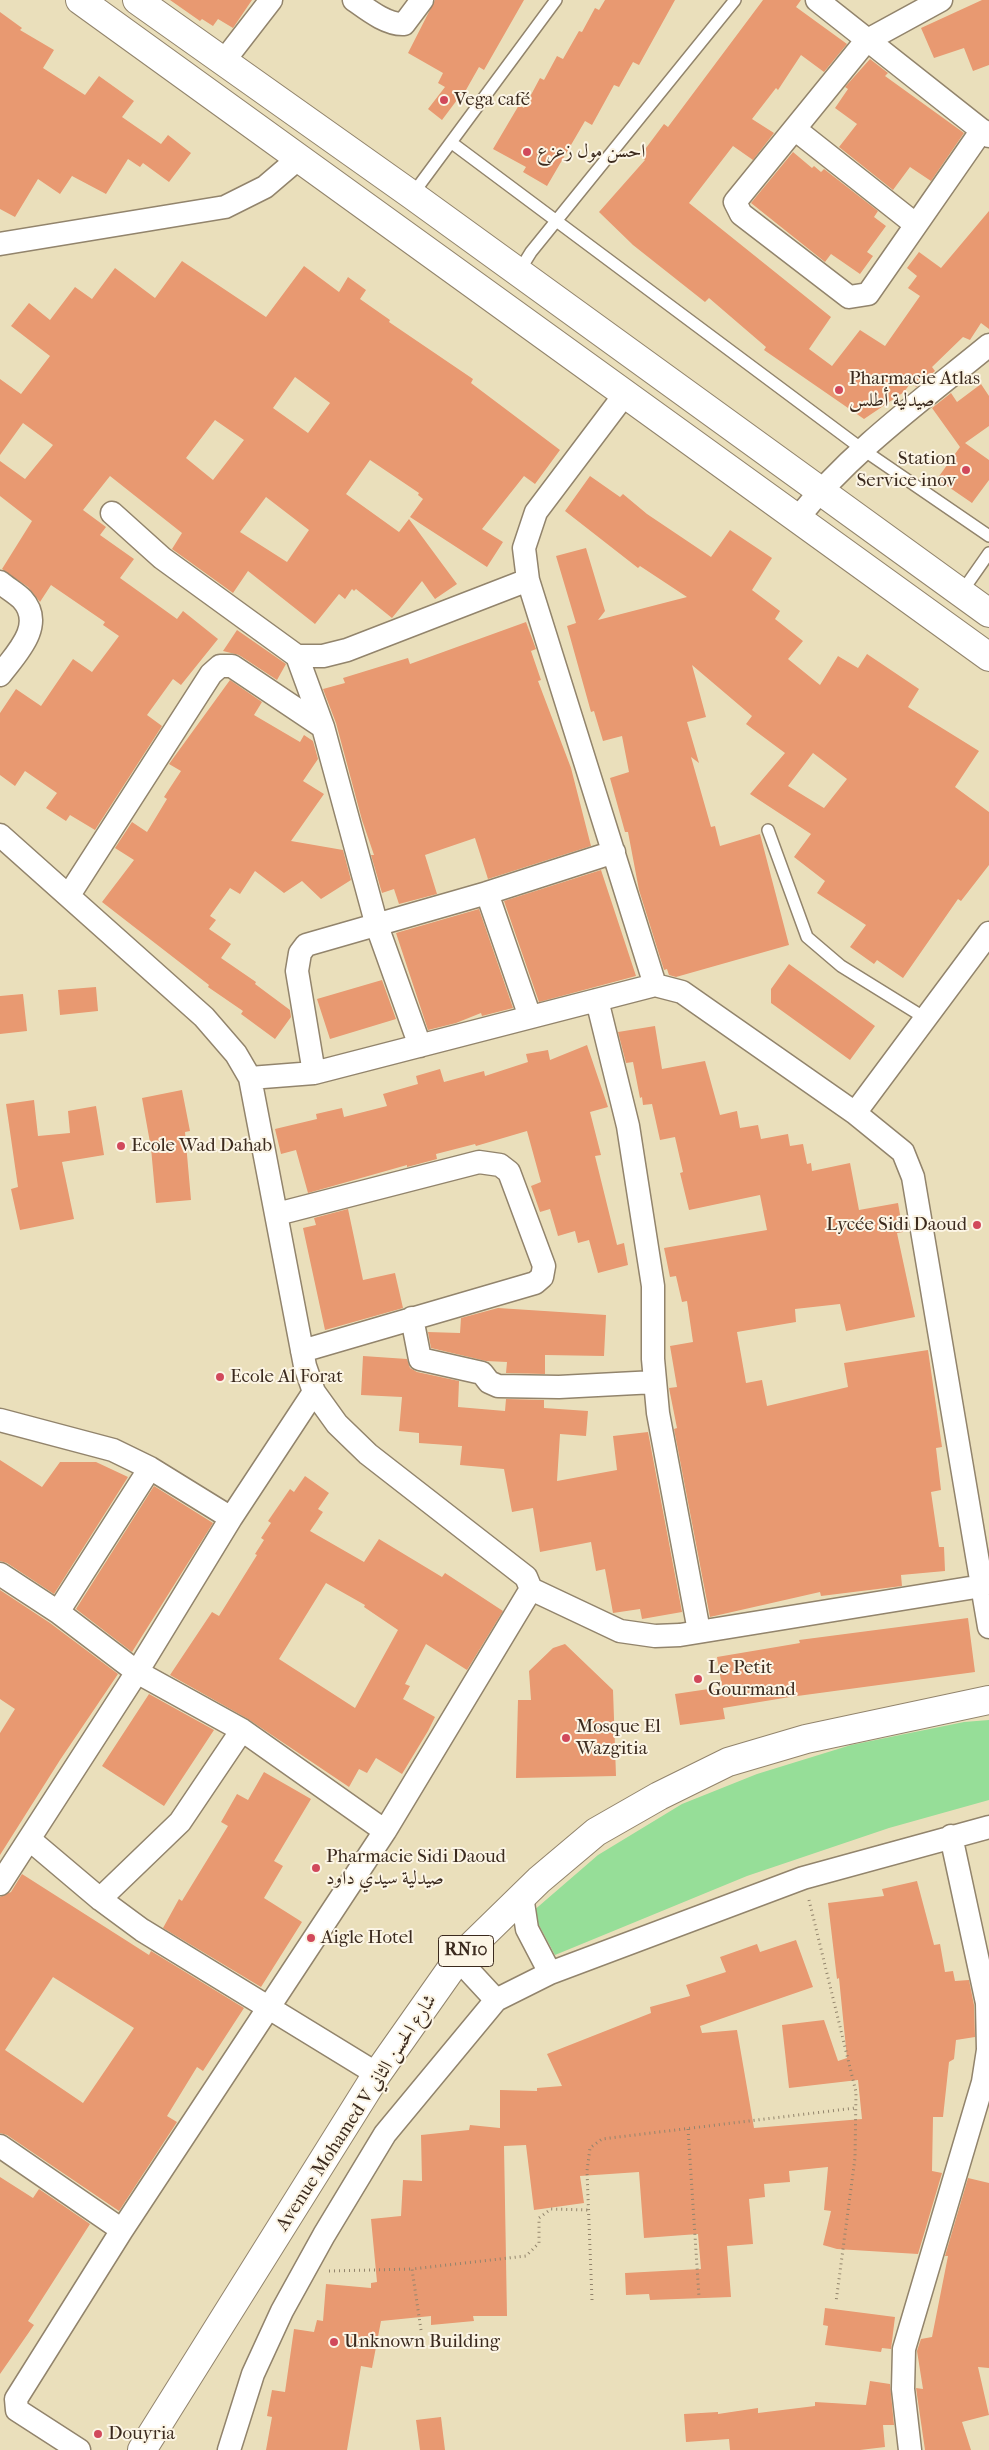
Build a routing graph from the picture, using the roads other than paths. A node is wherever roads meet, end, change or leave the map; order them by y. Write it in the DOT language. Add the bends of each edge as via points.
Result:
graph roads {
  1 [pos="80,0"];
  2 [pos="137,0"];
  3 [pos="271,0"];
  4 [pos="354,0"];
  5 [pos="422,0"];
  6 [pos="556,0"];
  7 [pos="735,0"];
  8 [pos="817,0"];
  9 [pos="941,0"];
  10 [pos="866,41"];
  11 [pos="217,57"];
  12 [pos="191,80"];
  13 [pos="250,80"];
  14 [pos="231,109"];
  15 [pos="796,130"];
  16 [pos="985,133"];
  17 [pos="452,143"];
  18 [pos="299,158"];
  19 [pos="412,195"];
  20 [pos="556,223"];
  21 [pos="915,224"];
  22 [pos="0,244"];
  23 [pos="518,273"];
  24 [pos="989,345"];
  25 [pos="625,394"];
  26 [pos="862,449"];
  27 [pos="819,492"];
  28 [pos="112,513"];
  29 [pos="797,519"];
  30 [pos="989,536"];
  31 [pos="989,553"];
  32 [pos="528,580"];
  33 [pos="0,582"];
  34 [pos="961,593"];
  35 [pos="989,613"];
  36 [pos="297,656"];
  37 [pos="989,657"];
  38 [pos="0,675"];
  39 [pos="323,727"];
  40 [pos="768,830"];
  41 [pos="0,835"];
  42 [pos="614,852"];
  43 [pos="487,893"];
  44 [pos="69,894"];
  45 [pos="377,926"];
  46 [pos="989,932"];
  47 [pos="655,985"];
  48 [pos="597,1000"];
  49 [pos="530,1017"];
  50 [pos="925,1018"];
  51 [pos="420,1046"];
  52 [pos="314,1073"];
  53 [pos="250,1078"];
  54 [pos="855,1113"];
  55 [pos="277,1214"];
  56 [pos="412,1318"];
  57 [pos="302,1351"];
  58 [pos="655,1382"];
  59 [pos="314,1392"];
  60 [pos="0,1420"];
  61 [pos="150,1468"];
  62 [pos="231,1518"];
  63 [pos="0,1574"];
  64 [pos="982,1586"];
  65 [pos="531,1589"];
  66 [pos="58,1612"];
  67 [pos="989,1627"];
  68 [pos="699,1632"];
  69 [pos="137,1672"];
  70 [pos="989,1700"];
  71 [pos="242,1730"];
  72 [pos="989,1827"];
  73 [pos="384,1831"];
  74 [pos="951,1836"];
  75 [pos="29,1839"];
  76 [pos="0,1884"];
  77 [pos="522,1896"];
  78 [pos="100,1899"];
  79 [pos="458,1959"];
  80 [pos="550,1973"];
  81 [pos="496,2000"];
  82 [pos="269,2007"];
  83 [pos="378,2074"];
  84 [pos="0,2146"];
  85 [pos="122,2230"];
  86 [pos="79,2450"];
  87 [pos="142,2450"];
  88 [pos="229,2450"];
  89 [pos="910,2450"];
  1 -- 12 [label="main road"];
  2 -- 11 [label="main road"];
  3 -- 11 [label="street"];
  4 -- 5 [label="street" via="396,24 404,24"];
  6 -- 17 [label="lane"];
  7 -- 20 [label="lane"];
  8 -- 10 [label="street"];
  9 -- 10 [label="street"];
  10 -- 15 [label="street"];
  10 -- 16 [label="street"];
  11 -- 12 [label="main road"];
  11 -- 13 [label="main road"];
  12 -- 14 [label="main road"];
  13 -- 14 [label="main road"];
  13 -- 19 [label="main road"];
  14 -- 18 [label="main road"];
  15 -- 21 [label="street"];
  15 -- 21 [label="street" via="735,202 741,214 849,297 868,294"];
  16 -- 21 [label="street"];
  17 -- 19 [label="lane"];
  17 -- 20 [label="lane"];
  18 -- 22 [label="street" via="265,187 225,207"];
  18 -- 25 [label="main road"];
  19 -- 23 [label="main road"];
  20 -- 23 [label="lane" via="530,252"];
  20 -- 26 [label="lane"];
  23 -- 27 [label="main road"];
  24 -- 26 [label="street"];
  25 -- 29 [label="main road"];
  25 -- 32 [label="street" via="536,512 524,548"];
  26 -- 27 [label="street"];
  26 -- 30 [label="lane"];
  27 -- 29 [label="street"];
  27 -- 34 [label="main road"];
  28 -- 36 [label="street" via="162,558"];
  29 -- 37 [label="main road"];
  31 -- 34 [label="lane"];
  32 -- 36 [label="street" via="347,650 324,656"];
  32 -- 42 [label="street"];
  33 -- 38 [label="street" via="22,599 30,613 31,626 27,638"];
  34 -- 35 [label="main road"];
  36 -- 39 [label="street"];
  39 -- 44 [label="street" via="232,666 220,666 210,674"];
  39 -- 45 [label="street"];
  40 -- 50 [label="lane" via="807,938 841,966"];
  41 -- 44 [label="street"];
  42 -- 43 [label="street"];
  42 -- 47 [label="street"];
  43 -- 45 [label="street"];
  43 -- 49 [label="street"];
  44 -- 53 [label="street" via="204,1017 236,1054"];
  45 -- 51 [label="street"];
  45 -- 52 [label="street" via="306,946 300,953 297,971"];
  46 -- 50 [label="street"];
  47 -- 48 [label="street"];
  47 -- 54 [label="street" via="682,992"];
  48 -- 49 [label="street"];
  48 -- 58 [label="street" via="628,1126 653,1286"];
  49 -- 51 [label="street"];
  50 -- 54 [label="street"];
  51 -- 52 [label="street"];
  52 -- 53 [label="street"];
  53 -- 55 [label="street"];
  54 -- 64 [label="street" via="903,1152 909,1164"];
  55 -- 56 [label="street" via="479,1162 500,1165 509,1172 544,1266 542,1277 535,1283"];
  55 -- 57 [label="street"];
  56 -- 57 [label="street"];
  56 -- 58 [label="street" via="420,1359 482,1373 489,1382 498,1386 558,1387"];
  57 -- 59 [label="street"];
  58 -- 68 [label="street"];
  59 -- 62 [label="street"];
  59 -- 65 [label="street" via="337,1424 368,1454 526,1577"];
  60 -- 61 [label="street" via="113,1450"];
  61 -- 62 [label="street"];
  61 -- 66 [label="street"];
  62 -- 69 [label="street"];
  63 -- 66 [label="street"];
  64 -- 67 [label="street"];
  64 -- 68 [label="street"];
  65 -- 68 [label="street" via="620,1631 655,1636"];
  65 -- 73 [label="street"];
  66 -- 69 [label="street"];
  69 -- 71 [label="street"];
  69 -- 75 [label="street"];
  70 -- 77 [label="main road, Avenue Mohamed V شارع الحسن الثاني / RN10" via="806,1739 728,1762 596,1832"];
  71 -- 73 [label="street"];
  71 -- 78 [label="street" via="180,1822"];
  72 -- 74 [label="street"];
  73 -- 82 [label="street"];
  74 -- 80 [label="street" via="803,1878"];
  74 -- 89 [label="street" via="987,2002 988,2050 983,2082 904,2349 903,2389"];
  75 -- 76 [label="street"];
  75 -- 78 [label="street"];
  77 -- 79 [label="main road, Avenue Mohamed V شارع الحسن الثاني / RN10"];
  77 -- 80 [label="street" via="527,1929"];
  78 -- 82 [label="street" via="142,1930"];
  79 -- 81 [label="street"];
  79 -- 83 [label="main road, Avenue Mohamed V شارع الحسن الثاني / RN10"];
  80 -- 81 [label="street"];
  81 -- 88 [label="street" via="385,2134 282,2310 253,2374"];
  82 -- 83 [label="street"];
  82 -- 85 [label="street"];
  83 -- 87 [label="main road, Avenue Mohamed V شارع الحسن الثاني / RN10"];
  84 -- 85 [label="street"];
  85 -- 86 [label="street" via="16,2399 17,2410"];
}
